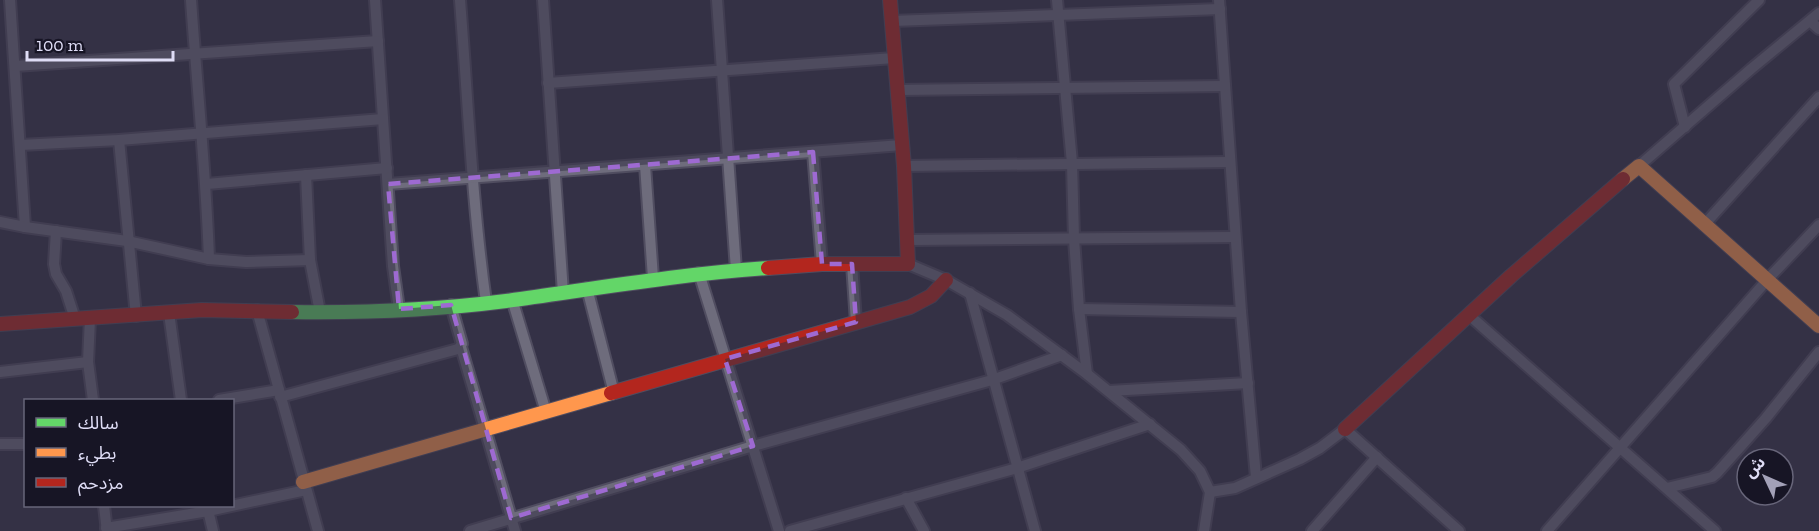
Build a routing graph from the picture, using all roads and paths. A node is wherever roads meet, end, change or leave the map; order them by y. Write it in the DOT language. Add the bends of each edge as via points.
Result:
graph roads {
  1 [pos="10,0"];
  2 [pos="191,0"];
  3 [pos="375,0"];
  4 [pos="460,0"];
  5 [pos="543,0"];
  6 [pos="717,0"];
  7 [pos="890,0"];
  8 [pos="1057,0"];
  9 [pos="1759,0"];
  10 [pos="1220,4"];
  11 [pos="1058,13"];
  12 [pos="1819,14"];
  13 [pos="891,21"];
  14 [pos="1810,21"];
  15 [pos="1819,29"];
  16 [pos="378,41"];
  17 [pos="195,54"];
  18 [pos="894,58"];
  19 [pos="15,66"];
  20 [pos="722,70"];
  21 [pos="548,83"];
  22 [pos="1225,86"];
  23 [pos="1065,88"];
  24 [pos="898,90"];
  25 [pos="1819,97"];
  26 [pos="383,119"];
  27 [pos="1685,127"];
  28 [pos="200,133"];
  29 [pos="119,140"];
  30 [pos="20,145"];
  31 [pos="902,145"];
  32 [pos="813,152"];
  33 [pos="728,160"];
  34 [pos="1230,162"];
  35 [pos="1072,164"];
  36 [pos="645,165"];
  37 [pos="904,166"];
  38 [pos="1639,166"];
  39 [pos="387,168"];
  40 [pos="554,172"];
  41 [pos="306,175"];
  42 [pos="473,178"];
  43 [pos="207,184"];
  44 [pos="388,184"];
  45 [pos="0,222"];
  46 [pos="1704,225"];
  47 [pos="1819,225"];
  48 [pos="25,227"];
  49 [pos="56,231"];
  50 [pos="1235,237"];
  51 [pos="1074,239"];
  52 [pos="908,240"];
  53 [pos="127,241"];
  54 [pos="209,259"];
  55 [pos="310,260"];
  56 [pos="822,264"];
  57 [pos="852,264"];
  58 [pos="908,264"];
  59 [pos="736,270"];
  60 [pos="699,273"];
  61 [pos="653,278"];
  62 [pos="1768,279"];
  63 [pos="946,280"];
  64 [pos="587,288"];
  65 [pos="970,292"];
  66 [pos="563,293"];
  67 [pos="512,299"];
  68 [pos="486,302"];
  69 [pos="451,305"];
  70 [pos="399,309"];
  71 [pos="1079,309"];
  72 [pos="257,310"];
  73 [pos="320,312"];
  74 [pos="1241,312"];
  75 [pos="169,313"];
  76 [pos="1469,315"];
  77 [pos="136,316"];
  78 [pos="90,318"];
  79 [pos="75,319"];
  80 [pos="856,322"];
  81 [pos="0,324"];
  82 [pos="1819,326"];
  83 [pos="461,347"];
  84 [pos="1819,352"];
  85 [pos="1062,355"];
  86 [pos="725,359"];
  87 [pos="88,362"];
  88 [pos="0,372"];
  89 [pos="1087,374"];
  90 [pos="992,380"];
  91 [pos="1248,383"];
  92 [pos="1109,391"];
  93 [pos="614,393"];
  94 [pos="280,394"];
  95 [pos="93,399"];
  96 [pos="181,399"];
  97 [pos="229,399"];
  98 [pos="546,412"];
  99 [pos="1150,424"];
  100 [pos="1345,429"];
  101 [pos="485,431"];
  102 [pos="0,444"];
  103 [pos="24,444"];
  104 [pos="753,446"];
  105 [pos="1621,448"];
  106 [pos="1377,457"];
  107 [pos="1017,468"];
  108 [pos="1256,477"];
  109 [pos="305,486"];
  110 [pos="1667,488"];
  111 [pos="1210,492"];
  112 [pos="906,498"];
  113 [pos="234,502"];
  114 [pos="104,507"];
  115 [pos="207,508"];
  116 [pos="511,518"];
  117 [pos="143,526"];
  118 [pos="106,530"];
  119 [pos="213,531"];
  120 [pos="318,531"];
  121 [pos="470,531"];
  122 [pos="515,531"];
  123 [pos="779,531"];
  124 [pos="790,531"];
  125 [pos="924,531"];
  126 [pos="1035,531"];
  127 [pos="1204,531"];
  128 [pos="1312,531"];
  129 [pos="1460,531"];
  130 [pos="1547,531"];
  131 [pos="1715,531"];
  1 -- 19 [label="street"];
  2 -- 17 [label="street"];
  3 -- 16 [label="street"];
  4 -- 42 [label="street"];
  5 -- 21 [label="street"];
  6 -- 20 [label="street"];
  7 -- 13 [label="street"];
  8 -- 11 [label="street"];
  9 -- 27 [label="street" via="1674,84"];
  10 -- 11 [label="street"];
  10 -- 22 [label="street"];
  11 -- 13 [label="street"];
  11 -- 23 [label="street"];
  12 -- 14 [label="street"];
  13 -- 18 [label="street"];
  14 -- 15 [label="street"];
  14 -- 27 [label="street"];
  16 -- 17 [label="street"];
  16 -- 26 [label="street"];
  17 -- 19 [label="street"];
  17 -- 28 [label="street"];
  18 -- 20 [label="street"];
  18 -- 24 [label="street"];
  19 -- 30 [label="street"];
  20 -- 21 [label="street"];
  20 -- 33 [label="street"];
  21 -- 40 [label="street"];
  22 -- 23 [label="street"];
  22 -- 34 [label="street"];
  23 -- 24 [label="street"];
  23 -- 35 [label="street"];
  24 -- 31 [label="street"];
  25 -- 46 [label="street"];
  26 -- 28 [label="street"];
  26 -- 39 [label="street"];
  27 -- 38 [label="street"];
  28 -- 29 [label="street"];
  28 -- 43 [label="street"];
  29 -- 30 [label="street"];
  29 -- 53 [label="street"];
  30 -- 48 [label="street"];
  31 -- 32 [label="street"];
  31 -- 37 [label="street"];
  32 -- 33 [label="street"];
  32 -- 56 [label="street"];
  33 -- 36 [label="street"];
  33 -- 59 [label="street"];
  34 -- 35 [label="street"];
  34 -- 50 [label="street"];
  35 -- 37 [label="street"];
  35 -- 51 [label="street"];
  36 -- 40 [label="street"];
  36 -- 61 [label="street"];
  37 -- 52 [label="street"];
  38 -- 46 [label="street"];
  38 -- 76 [label="street"];
  39 -- 41 [label="street"];
  39 -- 44 [label="street"];
  40 -- 42 [label="street"];
  40 -- 66 [label="street"];
  41 -- 43 [label="street"];
  41 -- 55 [label="street"];
  42 -- 44 [label="street"];
  42 -- 68 [label="street"];
  43 -- 54 [label="street"];
  44 -- 70 [label="street"];
  45 -- 48 [label="street"];
  46 -- 62 [label="street"];
  47 -- 62 [label="street"];
  48 -- 49 [label="street"];
  49 -- 53 [label="street"];
  49 -- 79 [label="street" via="56,274"];
  50 -- 51 [label="street"];
  50 -- 74 [label="street"];
  51 -- 52 [label="street"];
  51 -- 71 [label="street"];
  52 -- 58 [label="street"];
  53 -- 54 [label="street"];
  53 -- 77 [label="street"];
  54 -- 55 [label="street"];
  55 -- 73 [label="street"];
  56 -- 57 [label="street"];
  56 -- 59 [label="street"];
  57 -- 58 [label="street"];
  57 -- 80 [label="street"];
  58 -- 63 [label="street"];
  59 -- 60 [label="street"];
  60 -- 61 [label="street"];
  60 -- 86 [label="street"];
  61 -- 64 [label="street"];
  62 -- 82 [label="street"];
  62 -- 105 [label="street"];
  63 -- 65 [label="street"];
  63 -- 80 [label="street" via="931,296 910,307"];
  64 -- 66 [label="street"];
  64 -- 93 [label="street"];
  65 -- 85 [label="street"];
  65 -- 90 [label="street"];
  66 -- 67 [label="street"];
  67 -- 68 [label="street"];
  67 -- 98 [label="street"];
  68 -- 69 [label="street"];
  69 -- 70 [label="street"];
  69 -- 83 [label="street"];
  70 -- 73 [label="street"];
  71 -- 74 [label="street"];
  71 -- 89 [label="street"];
  72 -- 73 [label="street"];
  72 -- 75 [label="street"];
  72 -- 94 [label="street"];
  74 -- 91 [label="street"];
  75 -- 77 [label="street"];
  75 -- 96 [label="street"];
  76 -- 100 [label="street"];
  76 -- 105 [label="street"];
  77 -- 78 [label="street"];
  78 -- 79 [label="street"];
  78 -- 87 [label="street"];
  79 -- 81 [label="street"];
  80 -- 86 [label="street"];
  83 -- 94 [label="street"];
  83 -- 101 [label="street"];
  84 -- 110 [label="street" via="1718,473"];
  85 -- 89 [label="street"];
  85 -- 90 [label="street"];
  86 -- 93 [label="street"];
  86 -- 104 [label="street"];
  87 -- 88 [label="street"];
  87 -- 95 [label="street"];
  89 -- 92 [label="street"];
  90 -- 104 [label="street"];
  90 -- 107 [label="street"];
  91 -- 92 [label="street"];
  91 -- 108 [label="street"];
  92 -- 99 [label="street"];
  93 -- 98 [label="street"];
  94 -- 97 [label="street"];
  94 -- 109 [label="street"];
  98 -- 101 [label="street"];
  99 -- 107 [label="street"];
  99 -- 111 [label="street" via="1200,471"];
  100 -- 106 [label="street"];
  100 -- 108 [label="street" via="1320,448"];
  101 -- 109 [label="street"];
  101 -- 116 [label="street"];
  102 -- 103 [label="street"];
  104 -- 116 [label="street"];
  104 -- 123 [label="street"];
  105 -- 110 [label="street"];
  105 -- 130 [label="street"];
  106 -- 128 [label="street"];
  106 -- 129 [label="street"];
  107 -- 112 [label="street"];
  107 -- 126 [label="street"];
  108 -- 111 [label="street" via="1235,488"];
  109 -- 113 [label="street"];
  109 -- 120 [label="street"];
  110 -- 131 [label="street"];
  111 -- 127 [label="street"];
  112 -- 124 [label="street"];
  112 -- 125 [label="street"];
  114 -- 118 [label="street"];
  115 -- 117 [label="street"];
  115 -- 119 [label="street"];
  116 -- 121 [label="street"];
  116 -- 122 [label="street"];
  117 -- 118 [label="street"];
}
